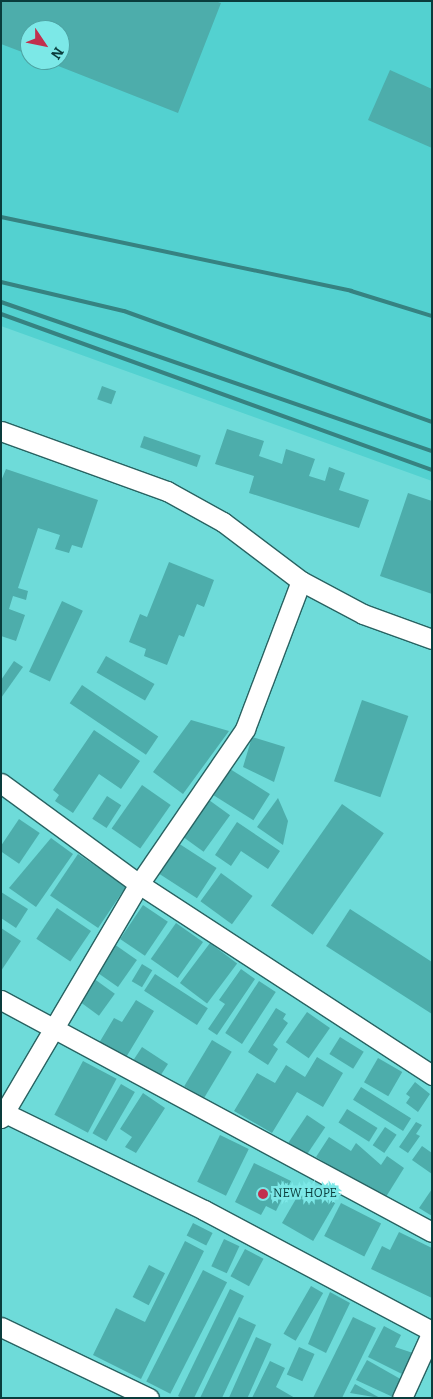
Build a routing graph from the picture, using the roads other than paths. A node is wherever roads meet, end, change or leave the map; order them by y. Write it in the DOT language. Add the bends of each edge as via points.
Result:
graph roads {
  1 [pos="1,431"];
  2 [pos="301,581"];
  3 [pos="432,639"];
  4 [pos="1,783"];
  5 [pos="139,884"];
  6 [pos="1,1000"];
  7 [pos="53,1030"];
  8 [pos="432,1075"];
  9 [pos="2,1114"];
  10 [pos="432,1232"];
  11 [pos="1,1327"];
  12 [pos="432,1331"];
  13 [pos="149,1398"];
  14 [pos="402,1398"];
  1 -- 2 [label="street" via="167,491 224,522"];
  2 -- 3 [label="street" via="363,614"];
  2 -- 5 [label="street" via="245,729"];
  4 -- 5 [label="street"];
  5 -- 7 [label="street"];
  5 -- 8 [label="street"];
  6 -- 7 [label="street"];
  7 -- 9 [label="street"];
  7 -- 10 [label="street"];
  9 -- 12 [label="street" via="204,1210"];
  11 -- 13 [label="street"];
  12 -- 14 [label="street"];
}
